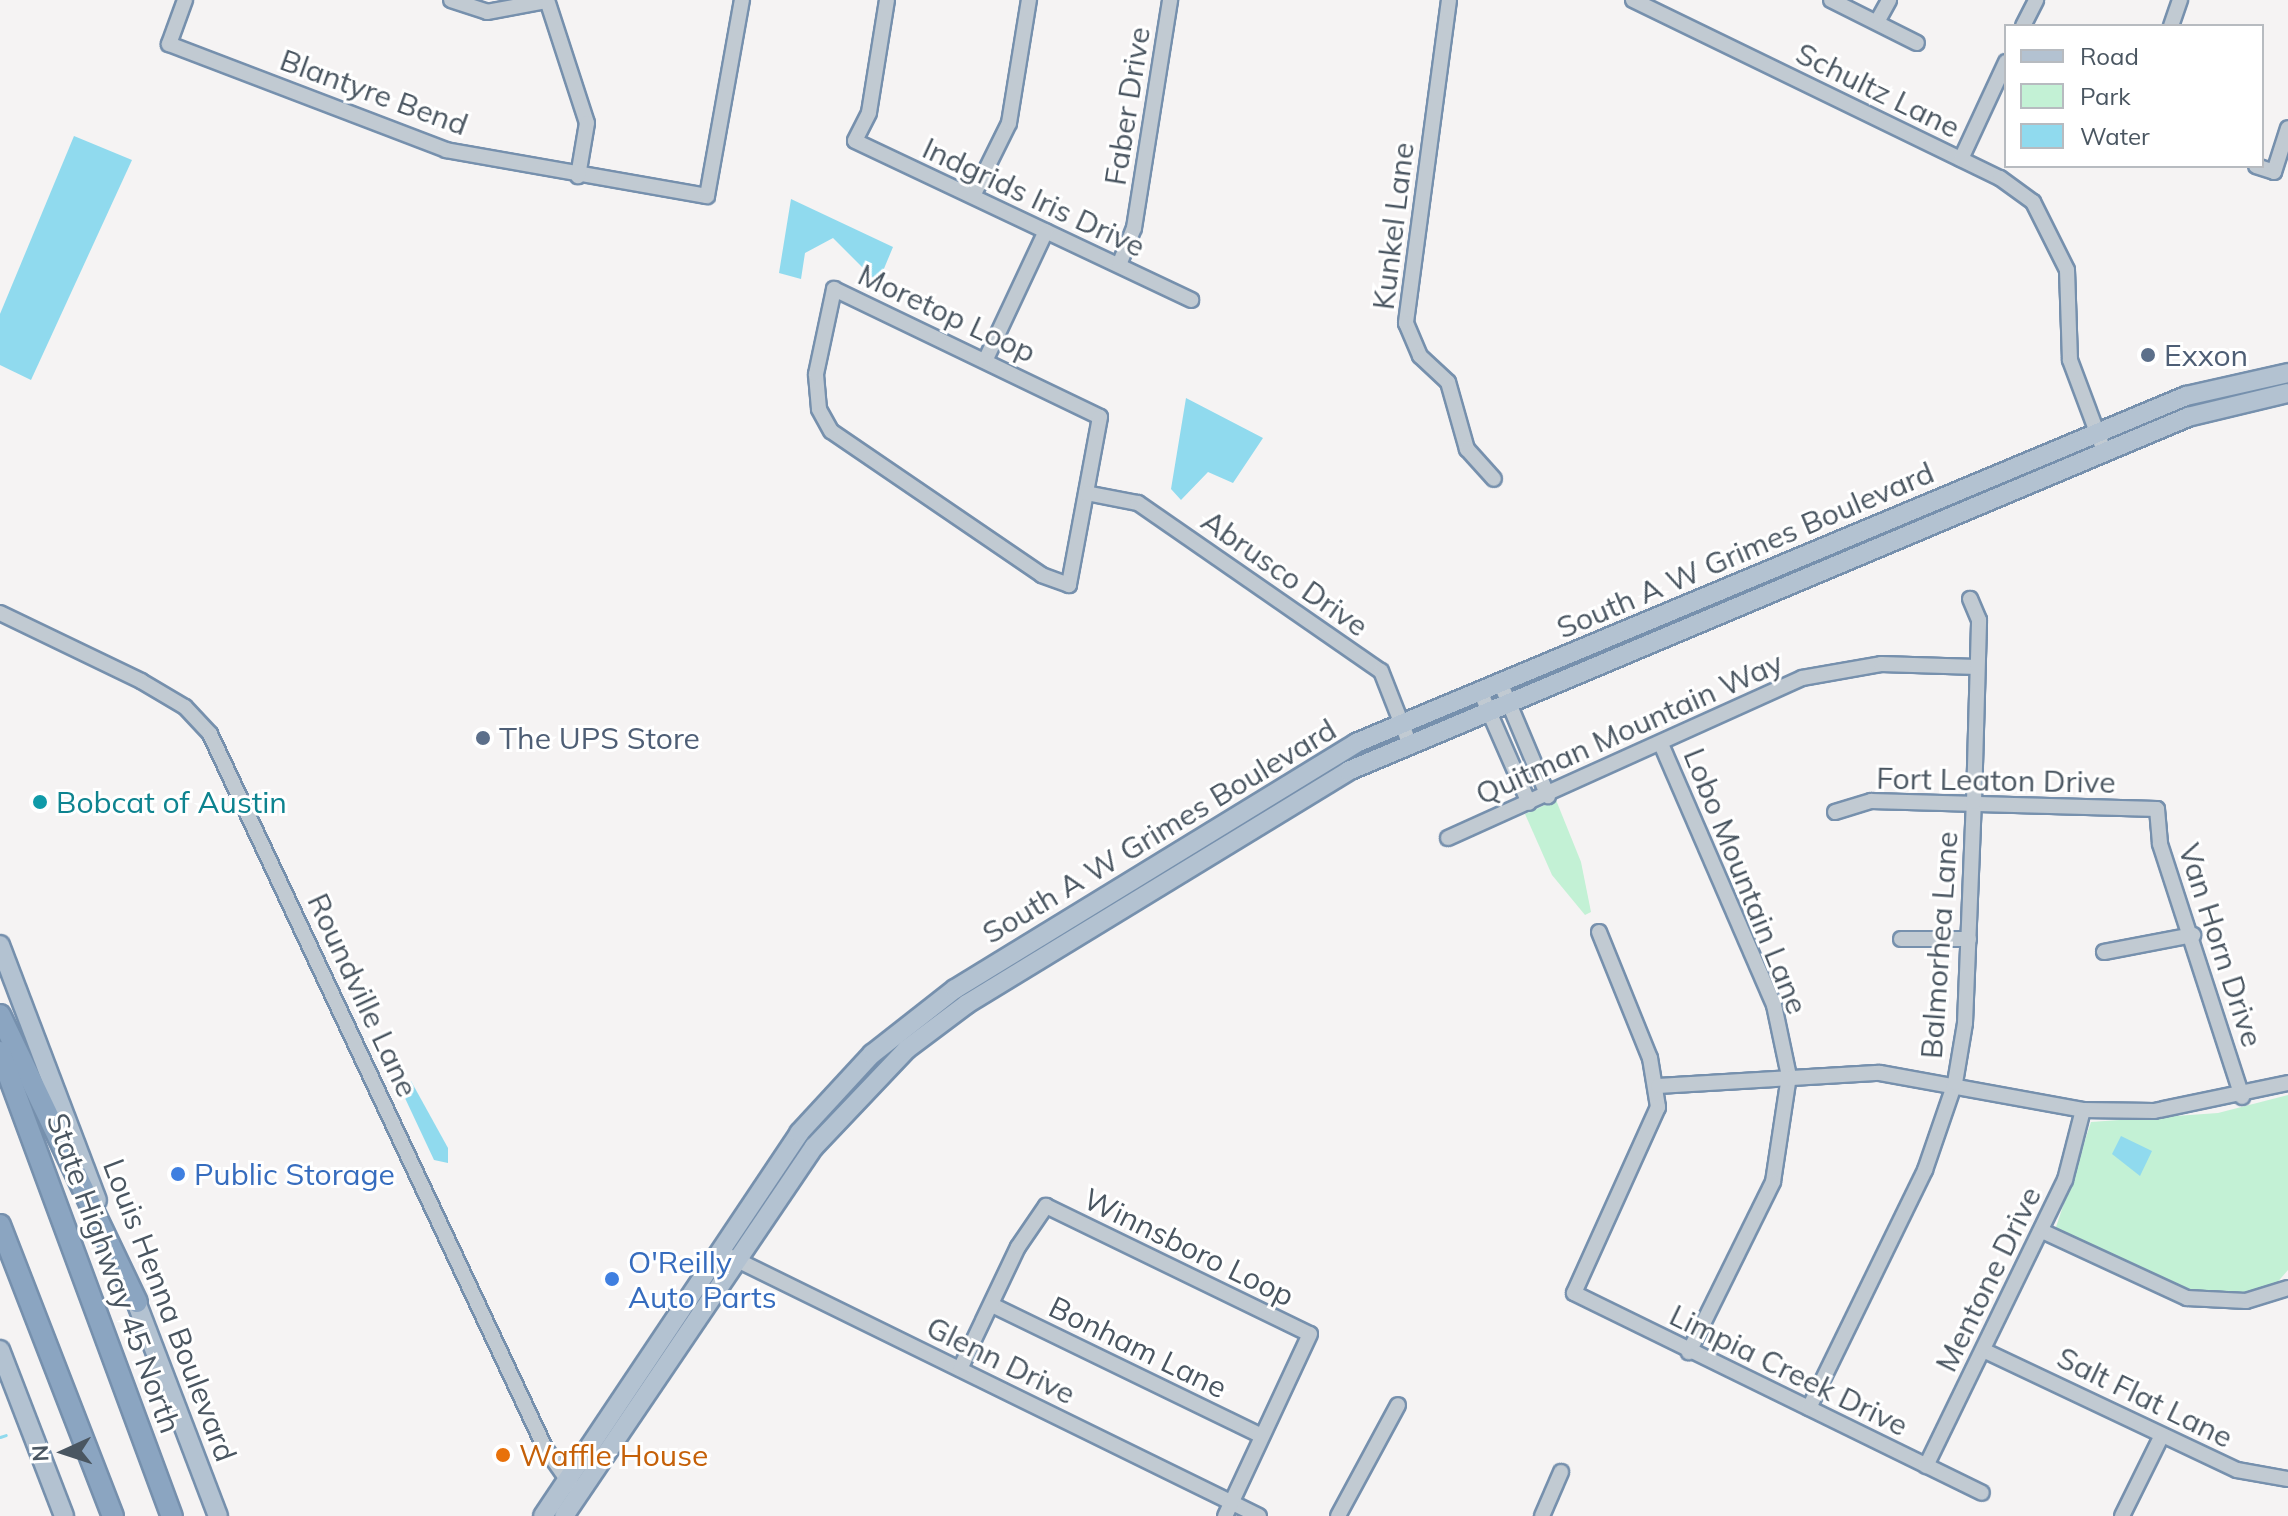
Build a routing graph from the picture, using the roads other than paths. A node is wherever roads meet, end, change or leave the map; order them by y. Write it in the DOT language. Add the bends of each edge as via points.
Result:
graph roads {
  1 [pos="185,0"];
  2 [pos="451,0"];
  3 [pos="547,0"];
  4 [pos="742,0"];
  5 [pos="887,0"];
  6 [pos="1029,0"];
  7 [pos="1170,0"];
  8 [pos="1449,0"];
  9 [pos="1633,0"];
  10 [pos="1831,0"];
  11 [pos="1889,0"];
  12 [pos="2036,0"];
  13 [pos="2180,0"];
  14 [pos="1877,22"];
  15 [pos="2024,24"];
  16 [pos="2172,24"];
  17 [pos="1917,43"];
  18 [pos="2004,66"];
  19 [pos="2288,128"];
  20 [pos="1961,159"];
  21 [pos="2262,168"];
  22 [pos="578,176"];
  23 [pos="973,196"];
  24 [pos="1046,231"];
  25 [pos="1119,265"];
  26 [pos="1191,300"];
  27 [pos="986,359"];
  28 [pos="2288,373"];
  29 [pos="2288,393"];
  30 [pos="2100,442"];
  31 [pos="1494,479"];
  32 [pos="1086,493"];
  33 [pos="1914,510"];
  34 [pos="1922,527"];
  35 [pos="1793,560"];
  36 [pos="1802,578"];
  37 [pos="1970,599"];
  38 [pos="0,613"];
  39 [pos="1641,623"];
  40 [pos="1649,643"];
  41 [pos="1977,667"];
  42 [pos="1500,682"];
  43 [pos="1480,691"];
  44 [pos="1509,702"];
  45 [pos="1489,711"];
  46 [pos="1401,724"];
  47 [pos="1661,744"];
  48 [pos="1410,745"];
  49 [pos="1275,787"];
  50 [pos="1548,796"];
  51 [pos="1974,802"];
  52 [pos="1529,803"];
  53 [pos="2157,809"];
  54 [pos="1835,812"];
  55 [pos="1259,826"];
  56 [pos="1448,838"];
  57 [pos="1599,932"];
  58 [pos="2193,935"];
  59 [pos="1901,939"];
  60 [pos="1969,939"];
  61 [pos="0,945"];
  62 [pos="1016,950"];
  63 [pos="2104,952"];
  64 [pos="1028,968"];
  65 [pos="0,1015"];
  66 [pos="901,1042"];
  67 [pos="0,1052"];
  68 [pos="1789,1076"];
  69 [pos="1955,1083"];
  70 [pos="2288,1083"];
  71 [pos="1658,1086"];
  72 [pos="2242,1097"];
  73 [pos="2083,1110"];
  74 [pos="0,1225"];
  75 [pos="2042,1231"];
  76 [pos="729,1256"];
  77 [pos="2288,1288"];
  78 [pos="137,1302"];
  79 [pos="992,1305"];
  80 [pos="0,1350"];
  81 [pos="1983,1350"];
  82 [pos="1689,1352"];
  83 [pos="960,1369"];
  84 [pos="1398,1405"];
  85 [pos="1809,1408"];
  86 [pos="2162,1435"];
  87 [pos="1262,1436"];
  88 [pos="1926,1466"];
  89 [pos="1561,1472"];
  90 [pos="2288,1479"];
  91 [pos="573,1486"];
  92 [pos="1982,1493"];
  93 [pos="1232,1501"];
  94 [pos="64,1516"];
  95 [pos="113,1516"];
  96 [pos="172,1516"];
  97 [pos="218,1516"];
  98 [pos="543,1516"];
  99 [pos="564,1516"];
  100 [pos="1225,1516"];
  101 [pos="1259,1516"];
  102 [pos="1338,1516"];
  103 [pos="1542,1516"];
  104 [pos="2122,1516"];
  1 -- 22 [label="street, Blantyre Bend" via="169,44 446,150"];
  2 -- 3 [label="street" via="487,12"];
  3 -- 22 [label="street" via="587,123"];
  4 -- 22 [label="street, Blantyre Bend" via="707,196"];
  5 -- 23 [label="street, Indgrids Iris Drive" via="869,113 855,141"];
  6 -- 23 [label="street" via="1009,123"];
  7 -- 25 [label="street, Faber Drive" via="1134,228"];
  8 -- 31 [label="street, Kunkel Lane" via="1406,323 1408,339 1448,382 1467,449"];
  9 -- 20 [label="street, Schultz Lane"];
  10 -- 14 [label="street"];
  11 -- 14 [label="street"];
  12 -- 15 [label="street"];
  13 -- 16 [label="street"];
  14 -- 17 [label="street"];
  18 -- 20 [label="street"];
  19 -- 21 [label="street" via="2274,172"];
  20 -- 30 [label="street, Schultz Lane" via="2017,189 2049,222 2067,270 2070,360"];
  23 -- 24 [label="street, Indgrids Iris Drive"];
  24 -- 25 [label="street, Indgrids Iris Drive"];
  24 -- 27 [label="street"];
  25 -- 26 [label="street, Indgrids Iris Drive"];
  27 -- 32 [label="street, Moretop Loop" via="1100,417"];
  27 -- 32 [label="street, Moretop Loop" via="834,289 816,374 819,409 850,449 1042,575 1069,585"];
  28 -- 30 [label="main road, South A W Grimes Boulevard" via="2186,396"];
  29 -- 30 [label="main road, South A W Grimes Boulevard"];
  30 -- 33 [label="main road, South A W Grimes Boulevard"];
  30 -- 34 [label="main road, South A W Grimes Boulevard"];
  32 -- 46 [label="street, Abrusco Drive" via="1138,503 1381,671"];
  33 -- 34 [label="main road"];
  33 -- 35 [label="main road, South A W Grimes Boulevard"];
  34 -- 36 [label="main road, South A W Grimes Boulevard"];
  35 -- 36 [label="main road"];
  35 -- 39 [label="main road, South A W Grimes Boulevard"];
  36 -- 40 [label="main road, South A W Grimes Boulevard"];
  37 -- 41 [label="street, Balmorhea Lane" via="1979,620"];
  38 -- 91 [label="street, Roundville Lane" via="151,686 210,734"];
  39 -- 40 [label="main road"];
  39 -- 42 [label="main road, South A W Grimes Boulevard"];
  40 -- 44 [label="main road, South A W Grimes Boulevard"];
  41 -- 47 [label="street, Quitman Mountain Way" via="1881,664 1802,678"];
  41 -- 51 [label="street, Balmorhea Lane"];
  42 -- 43 [label="main road, South A W Grimes Boulevard"];
  42 -- 44 [label="street"];
  43 -- 45 [label="street"];
  43 -- 46 [label="main road, South A W Grimes Boulevard"];
  44 -- 45 [label="main road, South A W Grimes Boulevard"];
  44 -- 50 [label="street"];
  45 -- 48 [label="main road, South A W Grimes Boulevard"];
  45 -- 52 [label="street"];
  46 -- 48 [label="street, Abrusco Drive"];
  46 -- 49 [label="main road, South A W Grimes Boulevard"];
  47 -- 50 [label="street, Quitman Mountain Way"];
  47 -- 68 [label="street, Lobo Mountain Lane" via="1774,1005"];
  48 -- 55 [label="main road, South A W Grimes Boulevard" via="1348,771"];
  49 -- 55 [label="main road"];
  49 -- 62 [label="main road, South A W Grimes Boulevard"];
  50 -- 52 [label="street, Quitman Mountain Way"];
  51 -- 53 [label="street, Fort Leaton Drive"];
  51 -- 54 [label="street, Fort Leaton Drive" via="1871,801"];
  51 -- 60 [label="street, Balmorhea Lane"];
  52 -- 56 [label="street, Quitman Mountain Way"];
  53 -- 58 [label="street, Van Horn Drive" via="2160,844"];
  55 -- 64 [label="main road, South A W Grimes Boulevard"];
  57 -- 71 [label="street"];
  58 -- 63 [label="street"];
  58 -- 72 [label="street, Van Horn Drive"];
  59 -- 60 [label="street"];
  60 -- 69 [label="street, Balmorhea Lane"];
  61 -- 78 [label="main road, Louis Henna Boulevard"];
  62 -- 64 [label="main road"];
  62 -- 66 [label="main road, South A W Grimes Boulevard"];
  64 -- 66 [label="main road, South A W Grimes Boulevard"];
  65 -- 78 [label="highway"];
  66 -- 76 [label="main road, South A W Grimes Boulevard"];
  67 -- 96 [label="highway, State Highway 45 North"];
  68 -- 69 [label="street" via="1880,1073"];
  68 -- 71 [label="street"];
  68 -- 82 [label="street, Lobo Mountain Lane" via="1773,1182"];
  69 -- 73 [label="street"];
  69 -- 85 [label="street, Balmorhea Lane" via="1925,1170"];
  70 -- 72 [label="street"];
  71 -- 82 [label="street, Limpia Creek Drive" via="1648,1136 1574,1293"];
  72 -- 73 [label="street" via="2154,1111"];
  73 -- 75 [label="street, Mentone Drive" via="2077,1152"];
  74 -- 95 [label="highway"];
  75 -- 77 [label="street" via="2187,1298 2246,1301"];
  75 -- 81 [label="street, Mentone Drive"];
  76 -- 83 [label="street, Glenn Drive"];
  76 -- 91 [label="main road, South A W Grimes Boulevard"];
  78 -- 97 [label="main road, Louis Henna Boulevard"];
  79 -- 83 [label="street, Winnsboro Loop"];
  79 -- 87 [label="street, Bonham Lane"];
  79 -- 87 [label="street, Winnsboro Loop" via="1046,1206 1310,1334"];
  80 -- 94 [label="main road"];
  81 -- 86 [label="street, Salt Flat Lane"];
  81 -- 88 [label="street, Mentone Drive"];
  82 -- 85 [label="street, Limpia Creek Drive"];
  83 -- 93 [label="street, Glenn Drive"];
  84 -- 102 [label="street"];
  85 -- 88 [label="street, Limpia Creek Drive"];
  86 -- 90 [label="street, Salt Flat Lane" via="2245,1473"];
  86 -- 104 [label="street"];
  87 -- 93 [label="street, Winnsboro Loop"];
  88 -- 92 [label="street, Limpia Creek Drive"];
  89 -- 103 [label="street"];
  91 -- 98 [label="main road, South A W Grimes Boulevard"];
  91 -- 99 [label="main road, South A W Grimes Boulevard"];
  93 -- 100 [label="street, Winnsboro Loop"];
  93 -- 101 [label="street, Glenn Drive"];
}
